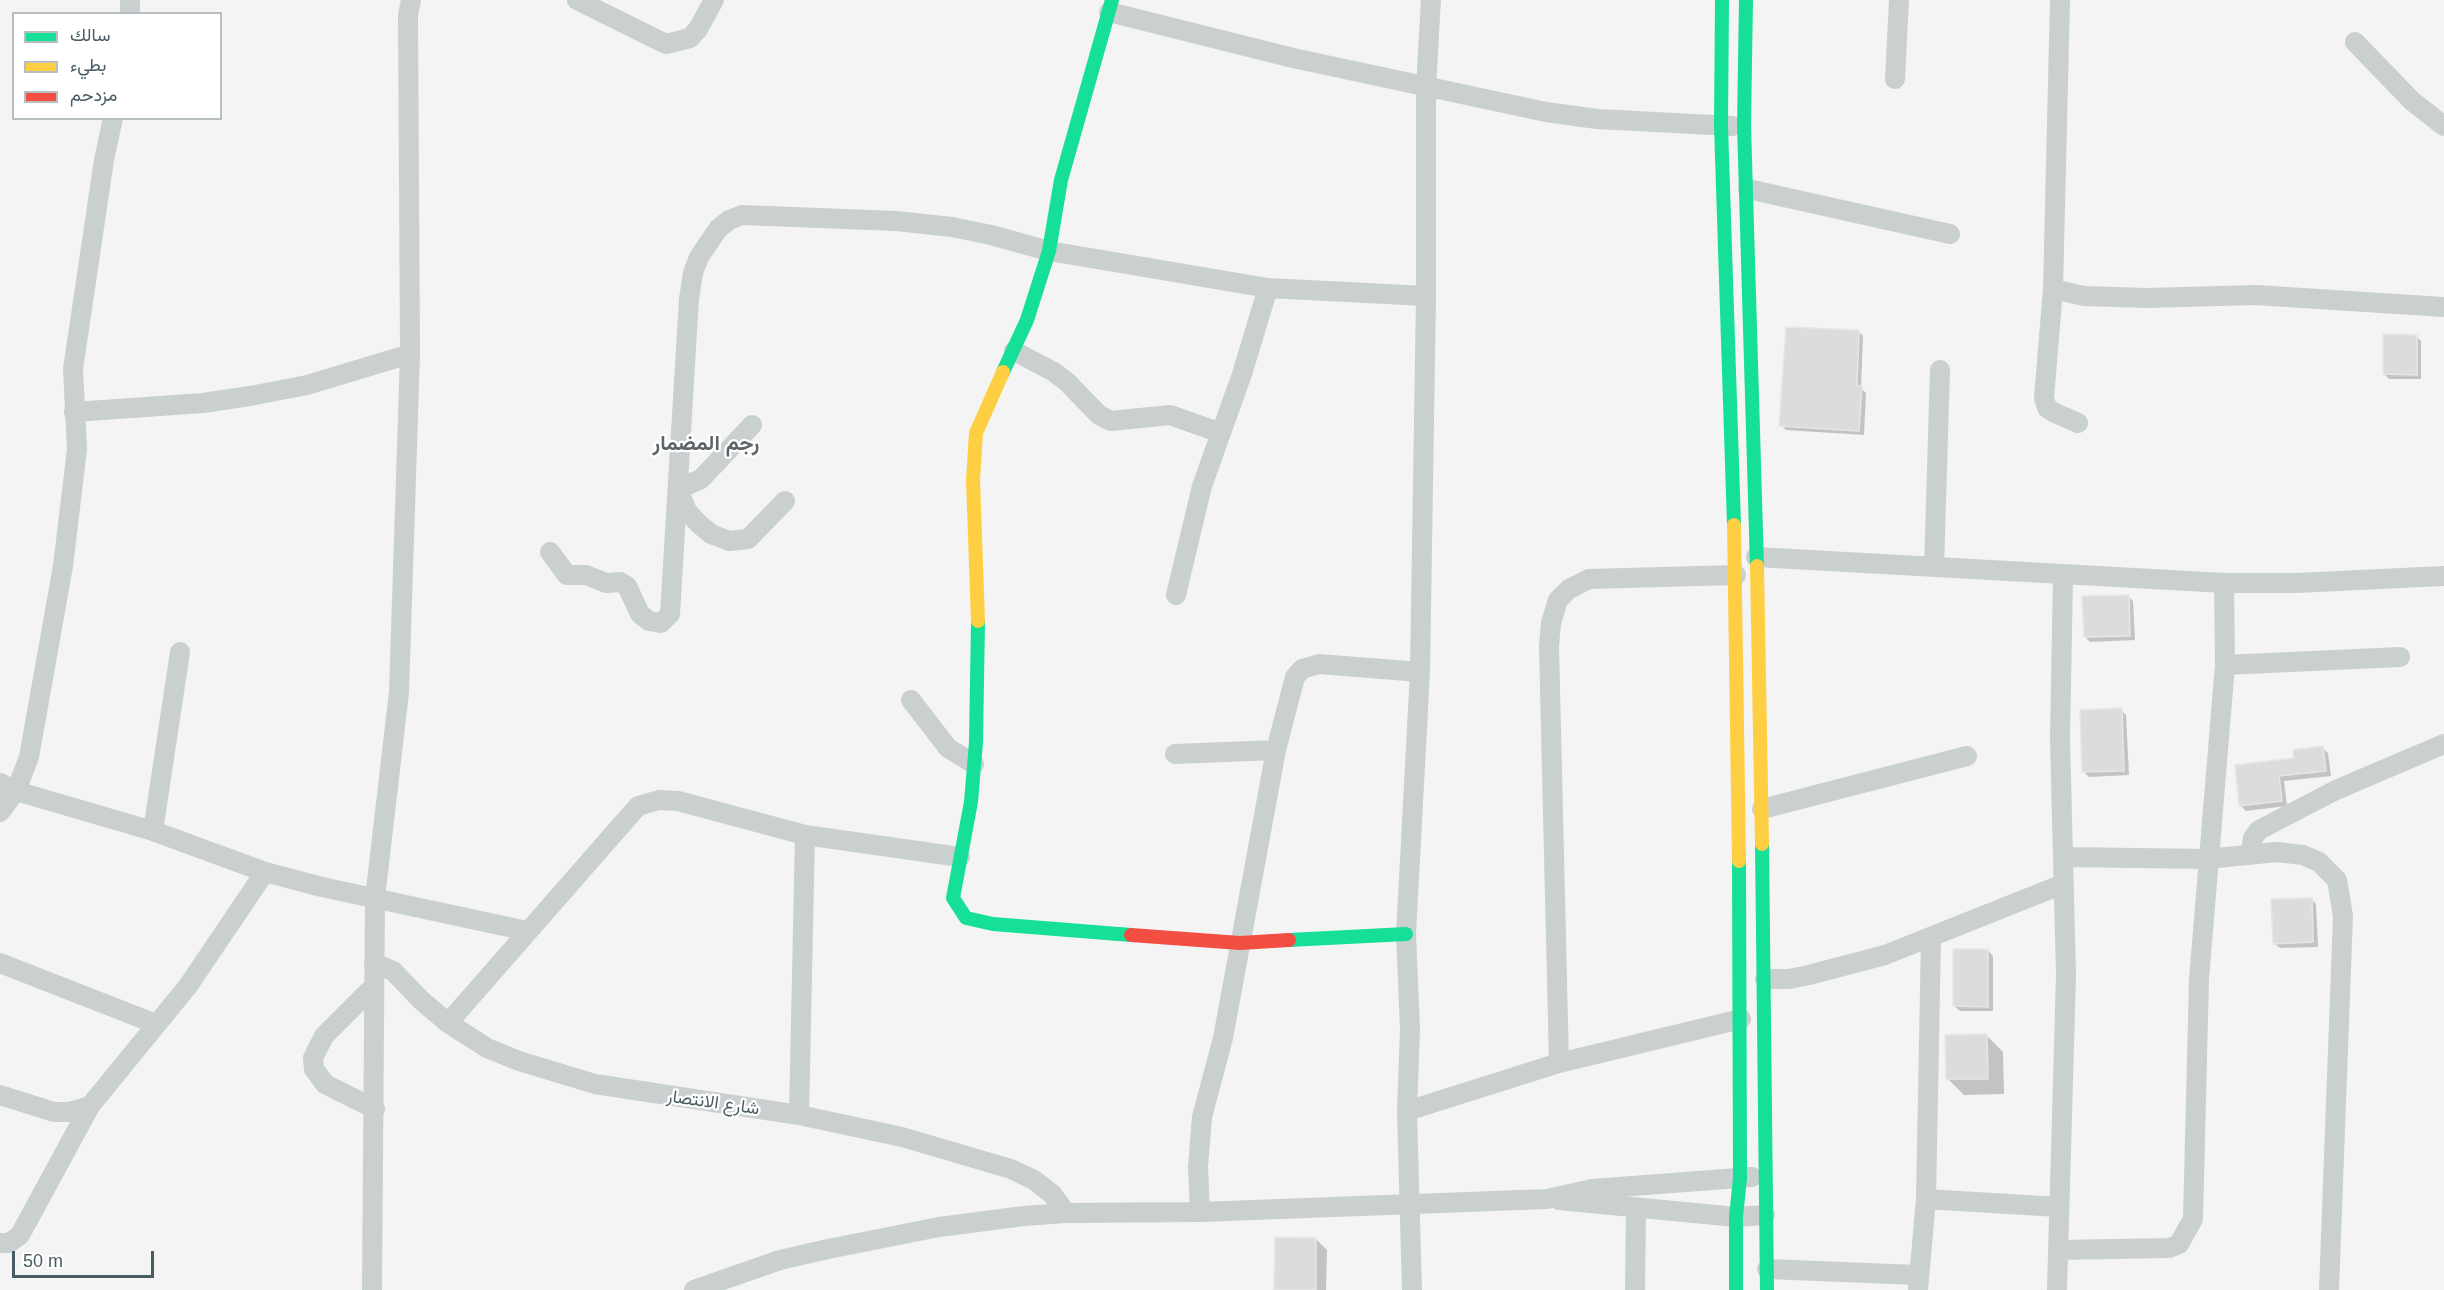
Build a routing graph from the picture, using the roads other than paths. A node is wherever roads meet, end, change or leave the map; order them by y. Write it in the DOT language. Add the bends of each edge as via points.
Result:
graph roads {
  1 [pos="411,0"];
  2 [pos="577,0"];
  3 [pos="714,0"];
  4 [pos="1431,0"];
  5 [pos="1722,0"];
  6 [pos="1746,0"];
  7 [pos="1899,0"];
  8 [pos="2060,0"];
  9 [pos="1110,6"];
  10 [pos="2355,42"];
  11 [pos="1895,79"];
  12 [pos="1426,87"];
  13 [pos="113,120"];
  14 [pos="1744,125"];
  15 [pos="1721,126"];
  16 [pos="2444,126"];
  17 [pos="1748,189"];
  18 [pos="1950,234"];
  19 [pos="1049,251"];
  20 [pos="1268,288"];
  21 [pos="2053,289"];
  22 [pos="1426,296"];
  23 [pos="2444,307"];
  24 [pos="1014,351"];
  25 [pos="410,354"];
  26 [pos="1940,370"];
  27 [pos="74,412"];
  28 [pos="2078,423"];
  29 [pos="752,425"];
  30 [pos="1221,433"];
  31 [pos="678,489"];
  32 [pos="785,501"];
  33 [pos="550,552"];
  34 [pos="1756,557"];
  35 [pos="1934,567"];
  36 [pos="1736,575"];
  37 [pos="2063,576"];
  38 [pos="2444,576"];
  39 [pos="2224,583"];
  40 [pos="1176,595"];
  41 [pos="180,652"];
  42 [pos="2400,657"];
  43 [pos="2225,665"];
  44 [pos="1420,672"];
  45 [pos="911,700"];
  46 [pos="2444,744"];
  47 [pos="1276,750"];
  48 [pos="1175,754"];
  49 [pos="1967,756"];
  50 [pos="974,764"];
  51 [pos="8,787"];
  52 [pos="1762,809"];
  53 [pos="0,812"];
  54 [pos="153,831"];
  55 [pos="805,835"];
  56 [pos="2250,855"];
  57 [pos="960,857"];
  58 [pos="2064,857"];
  59 [pos="2206,859"];
  60 [pos="264,872"];
  61 [pos="2063,884"];
  62 [pos="375,898"];
  63 [pos="527,931"];
  64 [pos="1406,934"];
  65 [pos="1931,937"];
  66 [pos="1240,943"];
  67 [pos="0,963"];
  68 [pos="374,963"];
  69 [pos="1765,979"];
  70 [pos="374,986"];
  71 [pos="1741,1018"];
  72 [pos="448,1023"];
  73 [pos="156,1024"];
  74 [pos="1559,1063"];
  75 [pos="0,1095"];
  76 [pos="90,1106"];
  77 [pos="375,1109"];
  78 [pos="1407,1111"];
  79 [pos="799,1115"];
  80 [pos="1765,1176"];
  81 [pos="1740,1178"];
  82 [pos="1547,1199"];
  83 [pos="1926,1199"];
  84 [pos="1411,1202"];
  85 [pos="2058,1207"];
  86 [pos="1636,1208"];
  87 [pos="1200,1212"];
  88 [pos="1066,1213"];
  89 [pos="1765,1215"];
  90 [pos="1736,1216"];
  91 [pos="0,1243"];
  92 [pos="2058,1250"];
  93 [pos="1767,1269"];
  94 [pos="1918,1282"];
  95 [pos="729,1284"];
  96 [pos="372,1290"];
  97 [pos="694,1290"];
  98 [pos="1412,1290"];
  99 [pos="1635,1290"];
  100 [pos="1736,1290"];
  101 [pos="1767,1290"];
  102 [pos="2057,1290"];
  103 [pos="2330,1290"];
  1 -- 25 [label="street"];
  2 -- 3 [label="street" via="666,44 690,38"];
  4 -- 12 [label="street"];
  5 -- 15 [label="street"];
  6 -- 14 [label="street"];
  7 -- 11 [label="street"];
  8 -- 21 [label="street"];
  9 -- 12 [label="street"];
  9 -- 19 [label="street" via="1061,180"];
  10 -- 16 [label="street" via="2412,101"];
  12 -- 15 [label="street" via="1587,117"];
  12 -- 22 [label="street"];
  13 -- 27 [label="street" via="74,369"];
  14 -- 15 [label="street"];
  14 -- 17 [label="street"];
  15 -- 36 [label="street"];
  17 -- 18 [label="street"];
  17 -- 34 [label="street"];
  19 -- 20 [label="street"];
  19 -- 24 [label="street"];
  19 -- 31 [label="street" via="991,235 896,221 758,214 729,220 710,240 693,273"];
  20 -- 22 [label="street"];
  20 -- 30 [label="street"];
  21 -- 23 [label="street" via="2084,296 2256,295"];
  21 -- 28 [label="street" via="2044,398 2048,408"];
  22 -- 44 [label="street"];
  24 -- 30 [label="street" via="1061,377 1111,421 1170,415"];
  24 -- 50 [label="street" via="985,409 973,454 978,634"];
  25 -- 27 [label="street" via="307,385 250,396 202,404"];
  25 -- 62 [label="street" via="399,692"];
  26 -- 35 [label="street"];
  27 -- 51 [label="street" via="75,474 37,723 29,757"];
  29 -- 31 [label="street" via="701,479"];
  30 -- 40 [label="street" via="1202,486"];
  31 -- 32 [label="street" via="687,511 699,524 729,541 748,539"];
  31 -- 33 [label="street" via="670,614 662,623 649,621 640,614 627,586 585,575 567,575"];
  34 -- 35 [label="street"];
  34 -- 52 [label="street"];
  35 -- 37 [label="street"];
  36 -- 71 [label="street"];
  36 -- 74 [label="street" via="1589,579 1558,600 1549,646"];
  37 -- 39 [label="street"];
  37 -- 58 [label="street" via="2060,739"];
  38 -- 39 [label="street"];
  39 -- 43 [label="street"];
  41 -- 54 [label="street"];
  42 -- 43 [label="street"];
  43 -- 59 [label="street"];
  44 -- 47 [label="street" via="1319,664 1302,669 1291,686"];
  44 -- 64 [label="street"];
  45 -- 50 [label="street" via="948,748"];
  46 -- 56 [label="street" via="2336,790 2259,830"];
  47 -- 48 [label="street"];
  47 -- 66 [label="street"];
  49 -- 52 [label="street"];
  50 -- 57 [label="street"];
  51 -- 53 [label="street"];
  51 -- 54 [label="street"];
  52 -- 69 [label="street"];
  54 -- 60 [label="street"];
  55 -- 57 [label="street"];
  55 -- 63 [label="street" via="678,801 659,800 638,806"];
  55 -- 79 [label="street"];
  56 -- 59 [label="street"];
  56 -- 103 [label="street" via="2277,852 2311,858 2337,880 2339,889 2343,915"];
  57 -- 66 [label="street" via="953,898 966,918 978,922"];
  58 -- 59 [label="street"];
  58 -- 61 [label="street"];
  59 -- 92 [label="street" via="2196,1040 2193,1219 2179,1244 2169,1248"];
  60 -- 62 [label="street"];
  60 -- 73 [label="street" via="188,986"];
  61 -- 65 [label="street"];
  61 -- 85 [label="street" via="2066,976"];
  62 -- 63 [label="street"];
  62 -- 68 [label="street"];
  63 -- 72 [label="street"];
  64 -- 66 [label="street"];
  64 -- 78 [label="street" via="1410,1029"];
  65 -- 69 [label="street" via="1885,955 1822,972"];
  65 -- 83 [label="street"];
  66 -- 87 [label="street" via="1223,1038 1202,1117"];
  67 -- 73 [label="street"];
  68 -- 70 [label="street"];
  68 -- 72 [label="street, شارع الانتصار" via="393,971"];
  69 -- 80 [label="street"];
  70 -- 77 [label="street"];
  70 -- 77 [label="street" via="324,1036 313,1059 314,1069 325,1084"];
  71 -- 74 [label="street"];
  71 -- 81 [label="street"];
  72 -- 79 [label="street, شارع الانتصار" via="487,1048 583,1081"];
  73 -- 76 [label="street"];
  74 -- 78 [label="street"];
  75 -- 76 [label="street" via="54,1112"];
  76 -- 91 [label="street" via="20,1235 9,1243"];
  77 -- 96 [label="street"];
  78 -- 84 [label="street"];
  79 -- 88 [label="street, شارع الانتصار" via="858,1126 1011,1169 1052,1194"];
  80 -- 81 [label="street"];
  80 -- 89 [label="street"];
  81 -- 82 [label="street" via="1592,1189"];
  81 -- 90 [label="street"];
  82 -- 84 [label="street"];
  82 -- 86 [label="street"];
  83 -- 85 [label="street"];
  83 -- 94 [label="street"];
  84 -- 87 [label="street"];
  84 -- 98 [label="street"];
  85 -- 92 [label="street"];
  86 -- 90 [label="street"];
  86 -- 99 [label="street"];
  87 -- 88 [label="street"];
  88 -- 95 [label="street" via="906,1233 780,1260"];
  89 -- 90 [label="street"];
  89 -- 93 [label="street"];
  90 -- 100 [label="street"];
  92 -- 102 [label="street"];
  93 -- 94 [label="street"];
  93 -- 101 [label="street"];
  95 -- 97 [label="street"];
}
